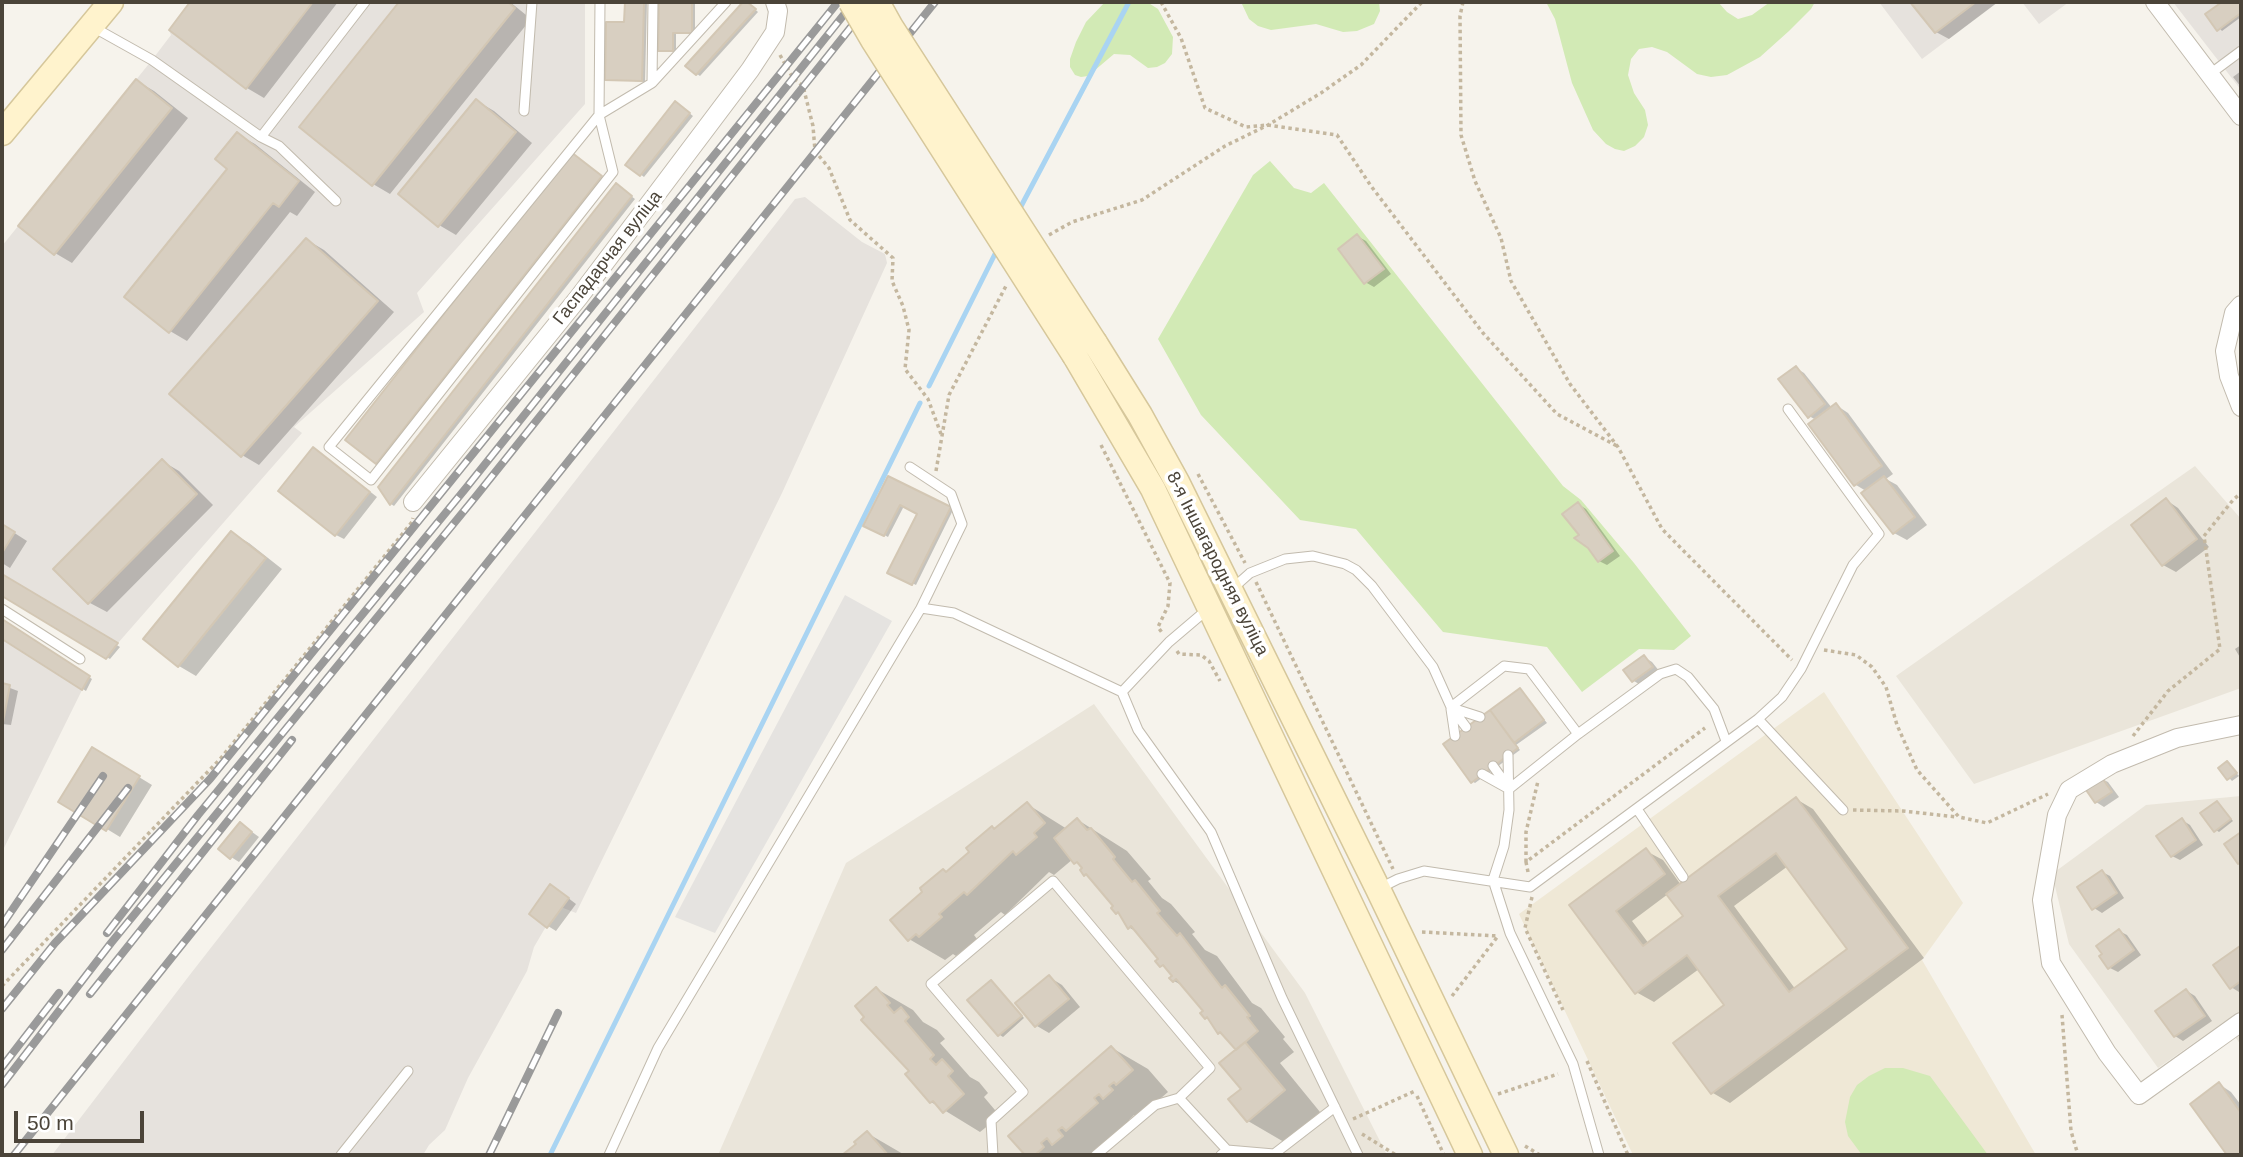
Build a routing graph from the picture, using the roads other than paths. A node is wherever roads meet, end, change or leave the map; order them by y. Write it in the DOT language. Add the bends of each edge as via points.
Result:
graph roads {
  1 [pos="111,2"];
  2 [pos="365,2"];
  3 [pos="532,2"];
  4 [pos="600,2"];
  5 [pos="653,2"];
  6 [pos="726,2"];
  7 [pos="775,2"];
  8 [pos="851,2"];
  9 [pos="877,2"];
  10 [pos="2155,2"];
  11 [pos="92,26"];
  12 [pos="2241,51"];
  13 [pos="2210,74"];
  14 [pos="653,83"];
  15 [pos="524,111"];
  16 [pos="599,115"];
  17 [pos="2241,116"];
  18 [pos="2,133"];
  19 [pos="261,137"];
  20 [pos="335,201"];
  21 [pos="2238,309"];
  22 [pos="1085,349"];
  23 [pos="2241,407"];
  24 [pos="1788,409"];
  25 [pos="910,467"];
  26 [pos="413,502"];
  27 [pos="1231,590"];
  28 [pos="1210,607"];
  29 [pos="921,608"];
  30 [pos="2,609"];
  31 [pos="80,659"];
  32 [pos="1122,692"];
  33 [pos="1451,708"];
  34 [pos="1480,717"];
  35 [pos="1758,719"];
  36 [pos="2241,725"];
  37 [pos="1466,727"];
  38 [pos="1578,734"];
  39 [pos="1455,736"];
  40 [pos="1726,741"];
  41 [pos="1508,755"];
  42 [pos="1493,766"];
  43 [pos="1482,774"];
  44 [pos="1509,789"];
  45 [pos="1636,809"];
  46 [pos="1843,810"];
  47 [pos="1683,877"];
  48 [pos="1493,880"];
  49 [pos="1378,889"];
  50 [pos="1351,903"];
  51 [pos="2241,1022"];
  52 [pos="408,1071"];
  53 [pos="1180,1098"];
  54 [pos="1335,1107"];
  55 [pos="1513,1149"];
  56 [pos="1224,1153"];
  57 [pos="341,1155"];
  58 [pos="609,1155"];
  59 [pos="993,1155"];
  60 [pos="1096,1155"];
  61 [pos="1358,1155"];
  62 [pos="1470,1155"];
  63 [pos="1599,1155"];
  1 -- 11 [label="main road"];
  2 -- 19 [label="lane"];
  3 -- 15 [label="lane"];
  4 -- 16 [label="lane"];
  5 -- 14 [label="lane"];
  6 -- 14 [label="lane"];
  7 -- 26 [label="street, Гаспадарчая вуліца" via="775,32 750,70 579,297"];
  8 -- 22 [label="main road, 8-я Іншагародняя вуліца, bridge"];
  9 -- 22 [label="main road, 8-я Іншагародняя вуліца, bridge"];
  10 -- 13 [label="street"];
  11 -- 18 [label="main road"];
  11 -- 19 [label="lane" via="152,60"];
  12 -- 13 [label="lane"];
  13 -- 17 [label="street"];
  14 -- 16 [label="lane"];
  16 -- 16 [label="lane" via="329,447 372,480 613,172"];
  19 -- 20 [label="lane" via="279,146"];
  21 -- 23 [label="street" via="2225,351"];
  22 -- 27 [label="main road, 8-я Іншагародняя вуліца" via="1140,415"];
  22 -- 28 [label="main road, 8-я Іншагародняя вуліца"];
  24 -- 35 [label="lane" via="1879,534 1853,565 1801,669 1782,697"];
  25 -- 29 [label="lane" via="951,494 962,524"];
  27 -- 28 [label="main road"];
  27 -- 33 [label="lane" via="1250,573 1285,559 1313,556 1345,564 1372,586 1433,667"];
  27 -- 49 [label="main road, 8-я Іншагародняя вуліца"];
  28 -- 32 [label="lane"];
  28 -- 50 [label="main road, 8-я Іншагародняя вуліца"];
  29 -- 32 [label="lane" via="954,613"];
  29 -- 58 [label="lane" via="658,1048"];
  30 -- 31 [label="lane"];
  32 -- 54 [label="lane" via="1138,730 1211,832 1282,998"];
  33 -- 34 [label="lane"];
  33 -- 37 [label="lane"];
  33 -- 38 [label="lane" via="1504,666 1529,668"];
  33 -- 39 [label="lane"];
  35 -- 40 [label="lane"];
  35 -- 46 [label="lane"];
  36 -- 51 [label="street" via="2177,738 2112,764 2069,790 2057,815 2042,900 2051,963 2107,1054 2139,1095"];
  38 -- 40 [label="lane" via="1660,674 1676,669 1714,709"];
  38 -- 44 [label="lane"];
  40 -- 45 [label="lane"];
  41 -- 44 [label="lane"];
  42 -- 44 [label="lane"];
  43 -- 44 [label="lane"];
  44 -- 48 [label="lane" via="1504,846"];
  45 -- 47 [label="lane"];
  45 -- 48 [label="lane" via="1530,887"];
  48 -- 49 [label="lane" via="1424,871"];
  48 -- 63 [label="lane" via="1510,933 1573,1064"];
  49 -- 50 [label="main road"];
  49 -- 55 [label="main road, 8-я Іншагародняя вуліца"];
  50 -- 62 [label="main road, 8-я Іншагародняя вуліца"];
  52 -- 57 [label="lane"];
  53 -- 56 [label="lane"];
  53 -- 59 [label="lane" via="1210,1068 1052,881 931,984 1023,1092 991,1121"];
  53 -- 60 [label="lane" via="1155,1105"];
  54 -- 56 [label="lane" via="1274,1154"];
  54 -- 61 [label="lane"];
}
